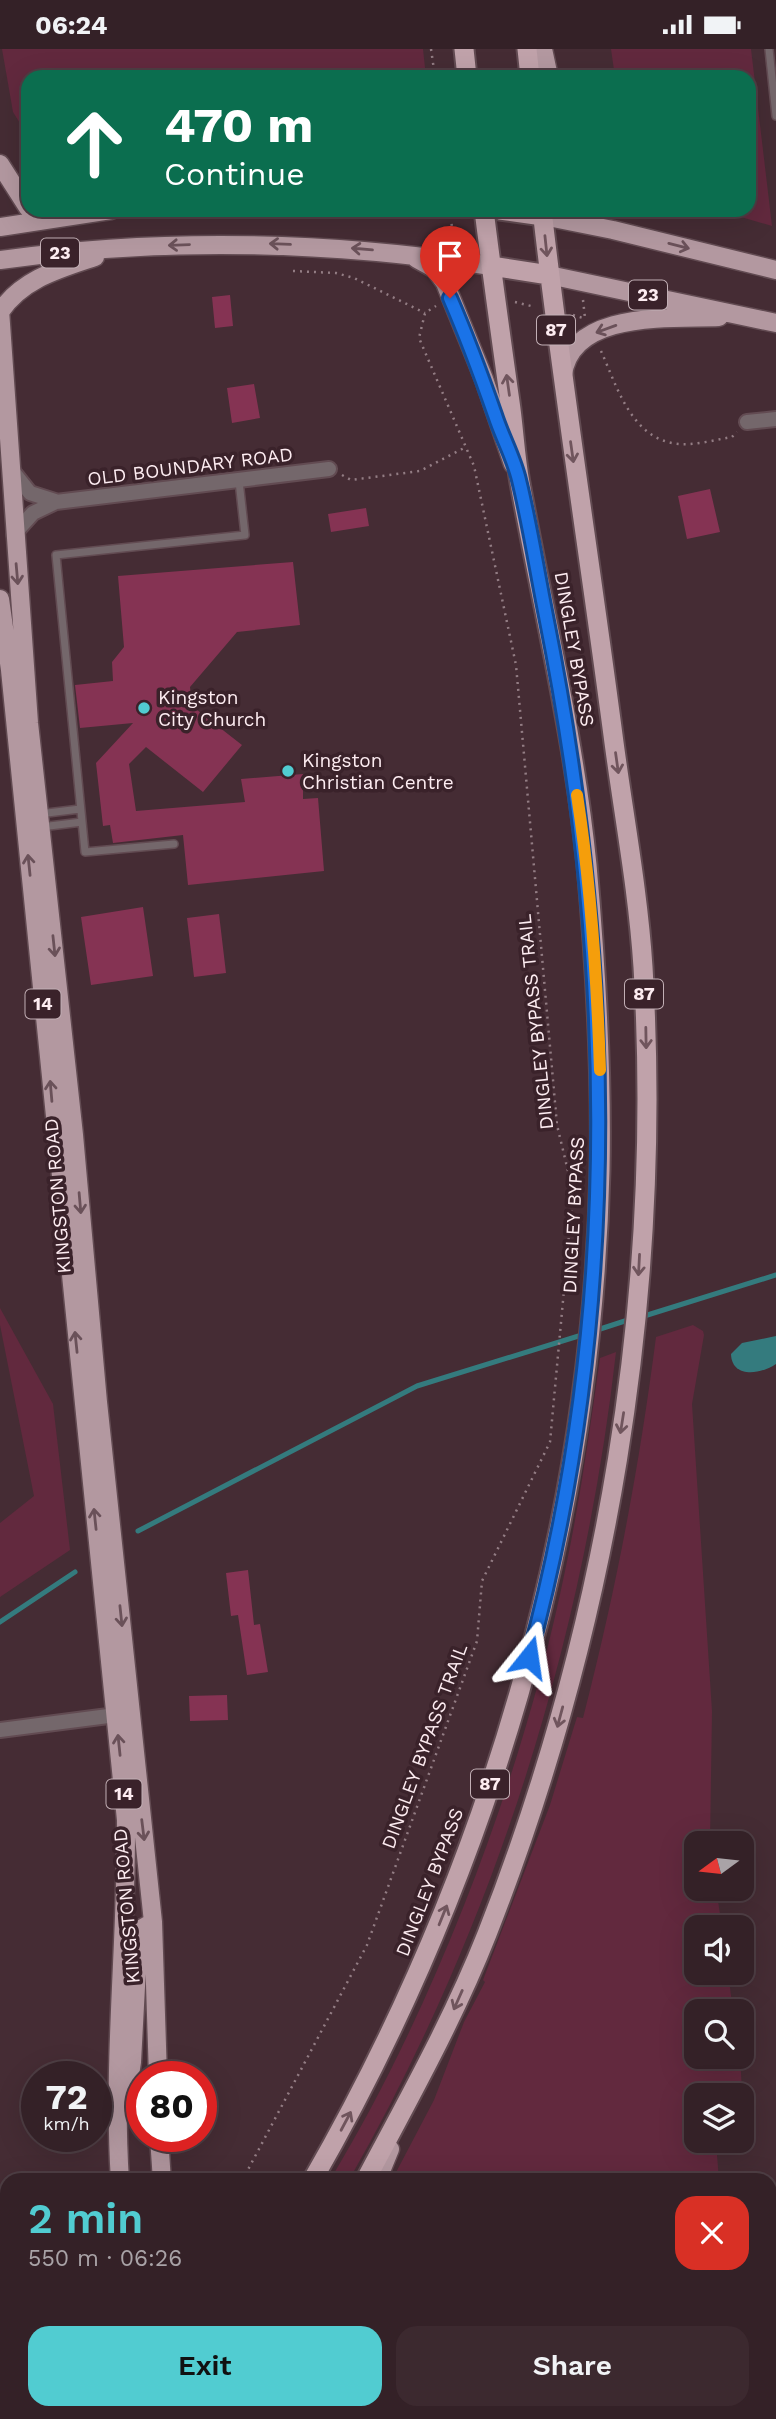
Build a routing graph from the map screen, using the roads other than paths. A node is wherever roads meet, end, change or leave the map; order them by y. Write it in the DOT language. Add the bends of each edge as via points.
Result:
graph roads {
  1 [pos="464,49"];
  2 [pos="527,49"];
  3 [pos="543,49"];
  4 [pos="769,49"];
  5 [pos="466,70"];
  6 [pos="529,70"];
  7 [pos="548,70"];
  8 [pos="776,75"];
  9 [pos="775,114"];
  10 [pos="0,164"];
  11 [pos="21,197"];
  12 [pos="46,217"];
  13 [pos="70,217"];
  14 [pos="485,217"];
  15 [pos="542,217"];
  16 [pos="559,217"];
  17 [pos="600,217"];
  18 [pos="53,220"];
  19 [pos="0,227"];
  20 [pos="613,230"];
  21 [pos="120,249"];
  22 [pos="403,253"];
  23 [pos="0,260"];
  24 [pos="491,266"];
  25 [pos="776,270"];
  26 [pos="549,275"];
  27 [pos="0,311"];
  28 [pos="747,316"];
  29 [pos="776,323"];
  30 [pos="562,384"];
  31 [pos="776,419"];
  32 [pos="747,422"];
  33 [pos="11,469"];
  34 [pos="329,469"];
  35 [pos="519,477"];
  36 [pos="239,481"];
  37 [pos="56,502"];
  38 [pos="14,534"];
  39 [pos="0,600"];
  40 [pos="80,809"];
  41 [pos="33,822"];
  42 [pos="82,822"];
  43 [pos="174,844"];
  44 [pos="123,1714"];
  45 [pos="0,1730"];
  46 [pos="153,1922"];
  47 [pos="157,2061"];
  48 [pos="412,2093"];
  49 [pos="118,2137"];
  50 [pos="160,2152"];
  51 [pos="120,2173"];
  52 [pos="161,2173"];
  53 [pos="317,2173"];
  54 [pos="369,2173"];
  55 [pos="380,2173"];
  1 -- 5 [label="highway"];
  2 -- 6 [label="highway"];
  3 -- 7 [label="main road"];
  4 -- 9 [label="lane"];
  8 -- 9 [label="lane"];
  10 -- 11 [label="main road"];
  12 -- 18 [label="main road"];
  13 -- 18 [label="main road, 23"];
  14 -- 24 [label="highway, DINGLEY BYPASS / 87"];
  15 -- 26 [label="highway, DINGLEY BYPASS / 87, one-way"];
  16 -- 20 [label="main road"];
  17 -- 20 [label="main road"];
  18 -- 19 [label="main road, 23"];
  20 -- 25 [label="main road, one-way"];
  22 -- 21 [label="main road, 23, one-way" via="239,243"];
  21 -- 23 [label="main road, 23"];
  21 -- 27 [label="main road" via="33,281"];
  22 -- 24 [label="main road, 23"];
  22 -- 35 [label="main road" via="436,269"];
  24 -- 26 [label="highway, 23"];
  35 -- 24 [label="highway, DINGLEY BYPASS / 87, one-way"];
  26 -- 28 [label="main road, 23"];
  26 -- 30 [label="highway, DINGLEY BYPASS / 87"];
  27 -- 33 [label="main road, KINGSTON ROAD / 14"];
  28 -- 29 [label="main road, 23"];
  28 -- 30 [label="main road, one-way" via="639,319 589,326 568,355"];
  30 -- 48 [label="highway, DINGLEY BYPASS / 87, one-way" via="642,959 647,1139 633,1355 586,1617 540,1790 486,1937"];
  31 -- 32 [label="street"];
  33 -- 37 [label="street" via="30,493"];
  33 -- 38 [label="main road, KINGSTON ROAD / 14"];
  34 -- 36 [label="street, OLD BOUNDARY ROAD"];
  53 -- 35 [label="highway, DINGLEY BYPASS / 87, one-way" via="411,1989 489,1789 542,1608 571,1459 592,1299 600,1177 597,981 586,858 561,691"];
  36 -- 37 [label="street, OLD BOUNDARY ROAD"];
  36 -- 40 [label="lane" via="245,535 56,555"];
  37 -- 38 [label="street, OLD BOUNDARY ROAD" via="33,513"];
  38 -- 41 [label="main road, KINGSTON ROAD / 14, one-way"];
  39 -- 41 [label="main road, KINGSTON ROAD / 14"];
  40 -- 41 [label="lane"];
  40 -- 42 [label="lane"];
  41 -- 42 [label="lane"];
  41 -- 44 [label="main road, KINGSTON ROAD / 14"];
  42 -- 43 [label="lane" via="85,852"];
  44 -- 45 [label="street"];
  44 -- 46 [label="main road, KINGSTON ROAD / 14, one-way"];
  49 -- 44 [label="main road, KINGSTON ROAD / 14, one-way" via="127,1883"];
  46 -- 47 [label="main road, KINGSTON ROAD / 14"];
  46 -- 49 [label="main road" via="139,1930 132,2062"];
  48 -- 54 [label="highway, DINGLEY BYPASS / 87"];
  48 -- 55 [label="main road"];
  49 -- 51 [label="main road, KINGSTON ROAD / 14"];
  50 -- 52 [label="main road"];
}
